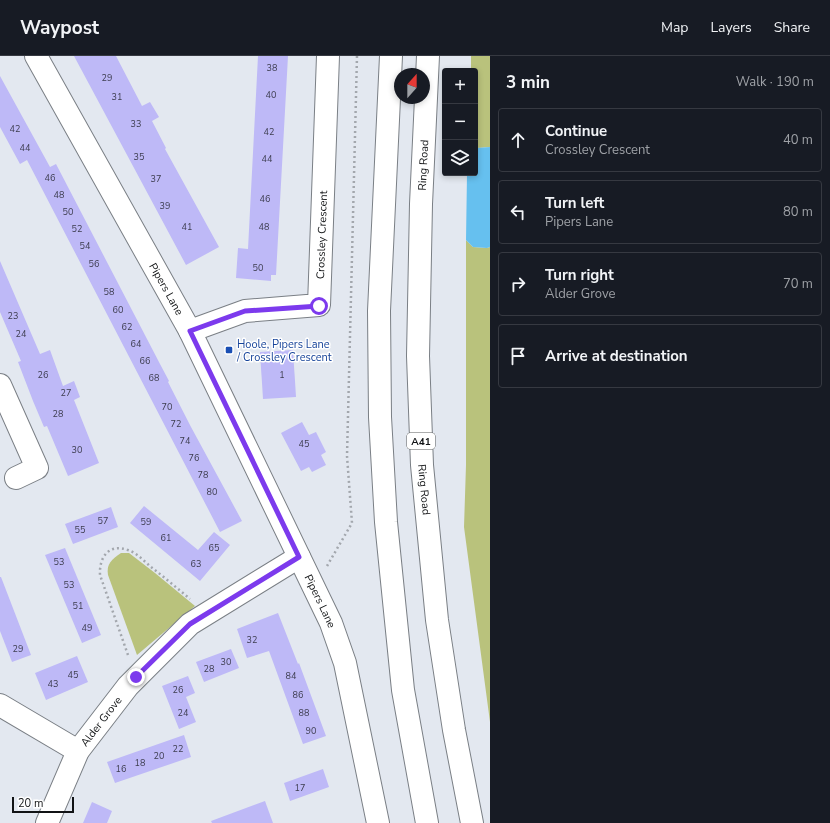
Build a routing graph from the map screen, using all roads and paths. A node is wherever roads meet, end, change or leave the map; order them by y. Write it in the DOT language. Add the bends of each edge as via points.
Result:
graph roads {
  1 [pos="36,56"];
  2 [pos="328,56"];
  3 [pos="356,56"];
  4 [pos="391,56"];
  5 [pos="428,56"];
  6 [pos="190,331"];
  7 [pos="0,385"];
  8 [pos="16,478"];
  9 [pos="299,557"];
  10 [pos="314,587"];
  11 [pos="207,613"];
  12 [pos="136,677"];
  13 [pos="0,705"];
  14 [pos="78,751"];
  15 [pos="47,823"];
  16 [pos="378,823"];
  17 [pos="427,823"];
  18 [pos="472,823"];
  1 -- 6 [label="main road, Pipers Lane"];
  2 -- 6 [label="main road, Crossley Crescent" via="319,306 245,311"];
  3 -- 10 [label="path" via="346,456 352,523"];
  4 -- 17 [label="main road" via="379,311 380,417 386,522 403,690"];
  5 -- 18 [label="main road, Ring Road / A41" via="421,204 418,356 422,465 436,620"];
  6 -- 9 [label="main road, Pipers Lane"];
  7 -- 8 [label="main road" via="37,468"];
  9 -- 10 [label="main road, Pipers Lane"];
  9 -- 11 [label="main road, Alder Grove"];
  10 -- 16 [label="main road, Pipers Lane" via="345,663"];
  11 -- 12 [label="main road, Alder Grove" via="190,624"];
  11 -- 12 [label="path" via="140,557 128,550 116,548 106,552 100,564 100,575"];
  12 -- 14 [label="main road, Alder Grove"];
  13 -- 14 [label="main road"];
  14 -- 15 [label="main road, Alder Grove"];
}
